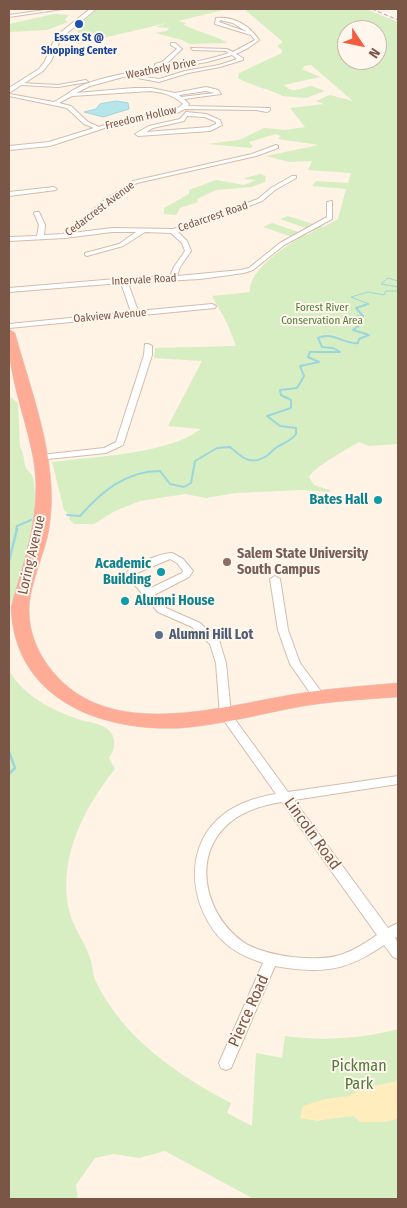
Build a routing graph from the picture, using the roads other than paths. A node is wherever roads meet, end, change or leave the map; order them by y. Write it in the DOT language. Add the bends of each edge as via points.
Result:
graph roads {
  1 [pos="60,9"];
  2 [pos="93,9"];
  3 [pos="9,16"];
  4 [pos="243,27"];
  5 [pos="237,30"];
  6 [pos="250,34"];
  7 [pos="173,44"];
  8 [pos="193,49"];
  9 [pos="229,52"];
  10 [pos="174,66"];
  11 [pos="186,73"];
  12 [pos="126,75"];
  13 [pos="21,84"];
  14 [pos="9,94"];
  15 [pos="73,94"];
  16 [pos="177,94"];
  17 [pos="182,98"];
  18 [pos="56,103"];
  19 [pos="184,107"];
  20 [pos="253,108"];
  21 [pos="177,111"];
  22 [pos="186,114"];
  23 [pos="98,128"];
  24 [pos="147,129"];
  25 [pos="155,133"];
  26 [pos="276,147"];
  27 [pos="9,148"];
  28 [pos="294,177"];
  29 [pos="54,189"];
  30 [pos="9,194"];
  31 [pos="330,202"];
  32 [pos="37,212"];
  33 [pos="144,230"];
  34 [pos="173,231"];
  35 [pos="65,236"];
  36 [pos="40,238"];
  37 [pos="9,239"];
  38 [pos="86,254"];
  39 [pos="172,279"];
  40 [pos="124,282"];
  41 [pos="9,290"];
  42 [pos="212,306"];
  43 [pos="135,314"];
  44 [pos="9,326"];
  45 [pos="9,334"];
  46 [pos="148,346"];
  47 [pos="41,458"];
  48 [pos="275,579"];
  49 [pos="147,594"];
  50 [pos="14,606"];
  51 [pos="398,690"];
  52 [pos="319,697"];
  53 [pos="226,715"];
  54 [pos="398,780"];
  55 [pos="286,798"];
  56 [pos="398,929"];
  57 [pos="386,936"];
  58 [pos="398,953"];
  59 [pos="272,960"];
  60 [pos="226,1062"];
  1 -- 3 [label="street"];
  2 -- 13 [label="main road" via="58,37 42,68"];
  4 -- 5 [label="street"];
  4 -- 5 [label="street" via="227,19 216,20 220,25"];
  4 -- 6 [label="street"];
  5 -- 6 [label="street"];
  6 -- 9 [label="street, Weatherly Drive" via="257,40 243,49"];
  7 -- 13 [label="street" via="180,49 164,63 66,85"];
  8 -- 9 [label="street"];
  9 -- 10 [label="street, Weatherly Drive"];
  9 -- 11 [label="street" via="240,59"];
  10 -- 11 [label="street"];
  10 -- 12 [label="street, Weatherly Drive"];
  11 -- 12 [label="street" via="156,81"];
  12 -- 15 [label="street, Weatherly Drive" via="83,86"];
  13 -- 14 [label="main road"];
  14 -- 18 [label="street"];
  15 -- 16 [label="street, Freedom Hollow" via="121,89"];
  15 -- 18 [label="street, Weatherly Drive"];
  16 -- 17 [label="street, Freedom Hollow"];
  16 -- 17 [label="street, Freedom Hollow" via="206,89 218,94"];
  17 -- 19 [label="street, Freedom Hollow" via="186,104"];
  18 -- 23 [label="street" via="74,110 86,123"];
  19 -- 20 [label="street, Freedom Hollow"];
  19 -- 21 [label="street, Freedom Hollow"];
  21 -- 22 [label="street"];
  21 -- 23 [label="street, Freedom Hollow"];
  22 -- 24 [label="street" via="182,120"];
  22 -- 25 [label="street" via="209,117 219,125 210,129"];
  23 -- 27 [label="street, Freedom Hollow" via="50,144"];
  24 -- 25 [label="street"];
  24 -- 25 [label="street" via="138,134"];
  26 -- 35 [label="street, Cedarcrest Avenue" via="135,182"];
  28 -- 34 [label="street, Cedarcrest Road" via="260,200"];
  29 -- 30 [label="street"];
  31 -- 39 [label="street, Intervale Road" via="330,218 242,272"];
  32 -- 36 [label="street" via="42,225"];
  33 -- 34 [label="street, Cedarcrest Road"];
  33 -- 35 [label="street, Cedarcrest Road"];
  33 -- 38 [label="street" via="121,245"];
  34 -- 39 [label="street" via="185,242 188,251"];
  35 -- 36 [label="street, Cedarcrest Avenue"];
  36 -- 37 [label="street, Cedarcrest Avenue"];
  39 -- 40 [label="street, Intervale Road"];
  40 -- 41 [label="street, Intervale Road"];
  40 -- 43 [label="street"];
  42 -- 43 [label="street, Oakview Avenue"];
  43 -- 44 [label="street, Oakview Avenue"];
  45 -- 47 [label="highway, Loring Avenue"];
  46 -- 47 [label="street" via="147,361 122,440 117,446"];
  47 -- 50 [label="highway, Loring Avenue" via="44,495 41,529"];
  48 -- 52 [label="street" via="283,630 295,664"];
  49 -- 49 [label="street" via="133,577 132,572 137,568 174,556 188,571 186,575"];
  49 -- 53 [label="street" via="162,610 196,625 216,642"];
  50 -- 53 [label="highway, Loring Avenue" via="32,660 52,684 75,701 122,718 153,722 186,722"];
  51 -- 52 [label="highway, Loring Avenue"];
  52 -- 53 [label="highway, Loring Avenue"];
  53 -- 55 [label="street, Lincoln Road"];
  54 -- 55 [label="street"];
  55 -- 57 [label="street, Lincoln Road"];
  55 -- 59 [label="street" via="253,804 216,828 204,848 200,867 200,886 215,920 229,938 243,948"];
  56 -- 57 [label="street"];
  57 -- 58 [label="street, Lincoln Road"];
  57 -- 59 [label="street" via="372,947 338,962 307,964"];
  59 -- 60 [label="street, Pierce Road"];
}
